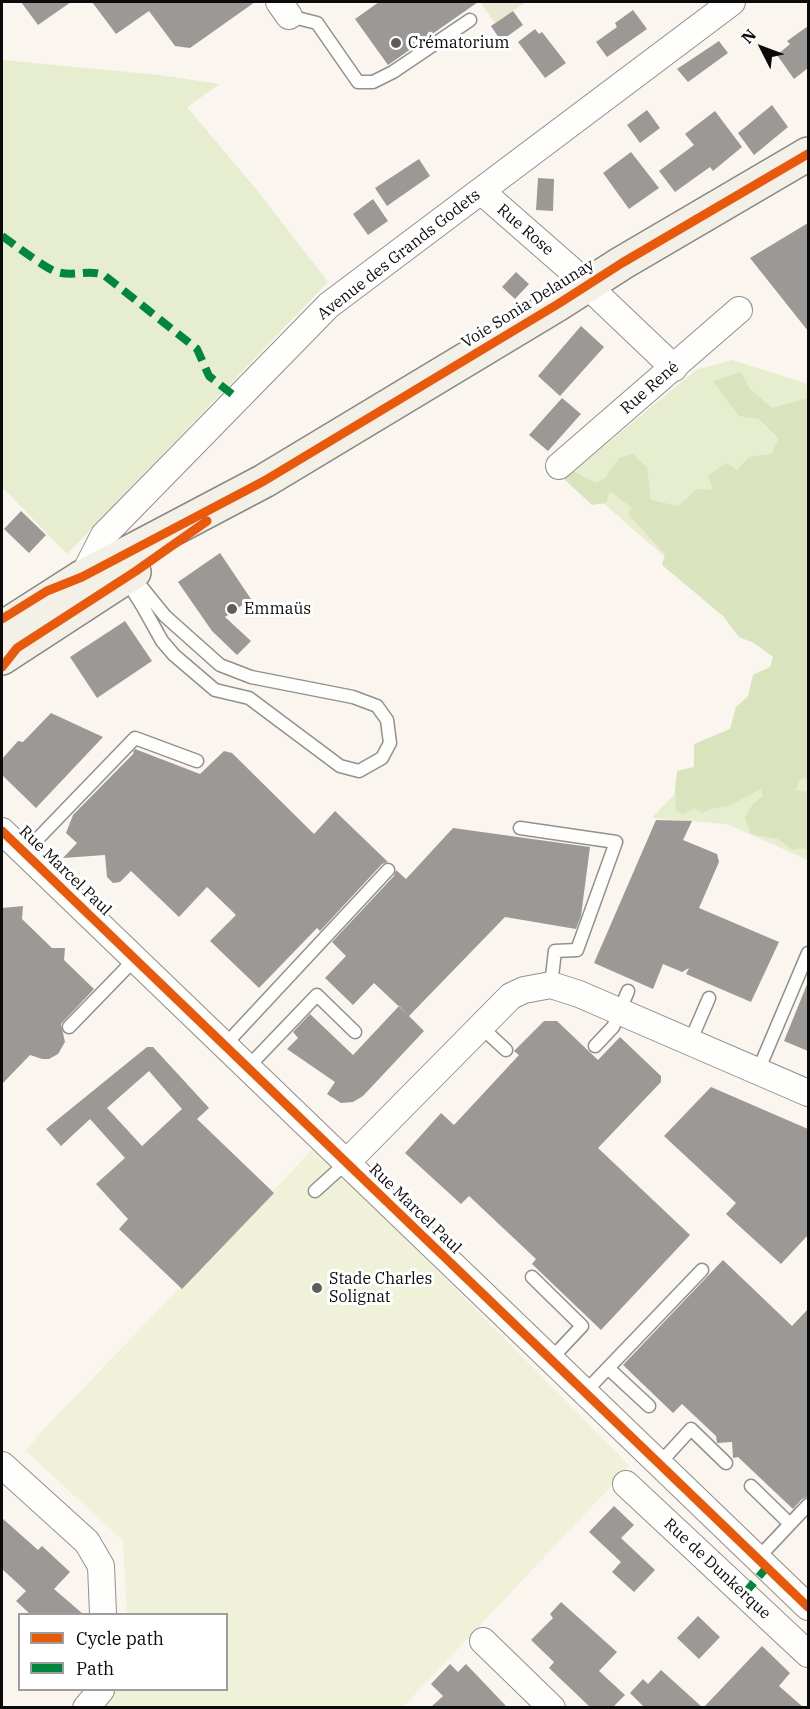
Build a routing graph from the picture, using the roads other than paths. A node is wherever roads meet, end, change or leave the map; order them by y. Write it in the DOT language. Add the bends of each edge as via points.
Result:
graph roads {
  1 [pos="732,2"];
  2 [pos="284,9"];
  3 [pos="470,20"];
  4 [pos="808,154"];
  5 [pos="481,191"];
  6 [pos="587,286"];
  7 [pos="739,310"];
  8 [pos="674,368"];
  9 [pos="559,466"];
  10 [pos="264,481"];
  11 [pos="128,576"];
  12 [pos="83,591"];
  13 [pos="4,621"];
  14 [pos="2,658"];
  15 [pos="196,760"];
  16 [pos="520,828"];
  17 [pos="2,831"];
  18 [pos="24,853"];
  19 [pos="388,870"];
  20 [pos="808,953"];
  21 [pos="135,959"];
  22 [pos="551,985"];
  23 [pos="709,998"];
  24 [pos="624,1002"];
  25 [pos="480,1026"];
  26 [pos="69,1027"];
  27 [pos="355,1032"];
  28 [pos="690,1042"];
  29 [pos="224,1046"];
  30 [pos="595,1046"];
  31 [pos="506,1050"];
  32 [pos="247,1068"];
  33 [pos="758,1071"];
  34 [pos="808,1093"];
  35 [pos="346,1163"];
  36 [pos="315,1191"];
  37 [pos="702,1270"];
  38 [pos="532,1277"];
  39 [pos="550,1360"];
  40 [pos="608,1368"];
  41 [pos="584,1392"];
  42 [pos="649,1406"];
  43 [pos="726,1463"];
  44 [pos="659,1464"];
  45 [pos="2,1465"];
  46 [pos="626,1484"];
  47 [pos="751,1486"];
  48 [pos="808,1505"];
  49 [pos="790,1524"];
  50 [pos="758,1558"];
  51 [pos="808,1607"];
  52 [pos="103,1613"];
  53 [pos="483,1641"];
  54 [pos="808,1654"];
  55 [pos="99,1691"];
  56 [pos="86,1707"];
  57 [pos="552,1707"];
  1 -- 5 [label="street, Avenue des Grands Godets"];
  2 -- 3 [label="lane" via="317,23 358,82 373,82 393,72"];
  4 -- 6 [label="main road, Voie Sonia Delaunay"];
  5 -- 6 [label="street, Rue Rose"];
  5 -- 12 [label="street, Avenue des Grands Godets" via="329,305 104,535"];
  6 -- 8 [label="street, Rue Rose"];
  6 -- 10 [label="main road, Voie Sonia Delaunay"];
  7 -- 8 [label="street, Rue René"];
  8 -- 9 [label="street, Rue René"];
  10 -- 11 [label="main road, Voie Sonia Delaunay"];
  10 -- 12 [label="main road, Voie Sonia Delaunay"];
  11 -- 11 [label="lane" via="162,641 215,690 249,698 340,766 359,771 382,758 390,743 387,720 377,706 353,696 251,677 220,665 165,616"];
  11 -- 12 [label="main road, Voie Sonia Delaunay"];
  12 -- 13 [label="main road, Voie Sonia Delaunay"];
  12 -- 14 [label="main road, Voie Sonia Delaunay"];
  15 -- 18 [label="lane" via="135,738"];
  16 -- 22 [label="lane" via="616,842 577,950 555,951"];
  17 -- 18 [label="street, Rue Marcel Paul"];
  18 -- 21 [label="street, Rue Marcel Paul"];
  19 -- 29 [label="lane"];
  20 -- 33 [label="lane"];
  21 -- 26 [label="lane"];
  21 -- 29 [label="street, Rue Marcel Paul"];
  22 -- 24 [label="street, Rue Marcel Paul"];
  22 -- 25 [label="street, Rue Marcel Paul" via="511,996"];
  23 -- 28 [label="lane"];
  24 -- 28 [label="street, Rue Marcel Paul"];
  24 -- 30 [label="lane" via="613,1027"];
  25 -- 31 [label="lane"];
  25 -- 35 [label="street, Rue Marcel Paul"];
  27 -- 32 [label="lane" via="316,995"];
  28 -- 33 [label="street, Rue Marcel Paul"];
  29 -- 32 [label="street, Rue Marcel Paul"];
  32 -- 35 [label="street, Rue Marcel Paul"];
  33 -- 34 [label="street, Rue Marcel Paul"];
  35 -- 36 [label="lane"];
  35 -- 39 [label="street, Rue Marcel Paul"];
  37 -- 40 [label="lane"];
  38 -- 39 [label="lane" via="582,1326"];
  39 -- 41 [label="street, Rue Marcel Paul"];
  40 -- 41 [label="lane"];
  40 -- 42 [label="lane"];
  41 -- 44 [label="street, Rue Marcel Paul"];
  43 -- 44 [label="lane" via="691,1429"];
  44 -- 50 [label="street, Rue Marcel Paul"];
  45 -- 52 [label="street" via="87,1542 101,1566"];
  46 -- 54 [label="street, Rue de Dunkerque"];
  47 -- 49 [label="lane"];
  48 -- 49 [label="lane"];
  49 -- 50 [label="lane"];
  50 -- 51 [label="street, Rue Marcel Paul"];
  53 -- 57 [label="street"];
  55 -- 56 [label="street"];
}
